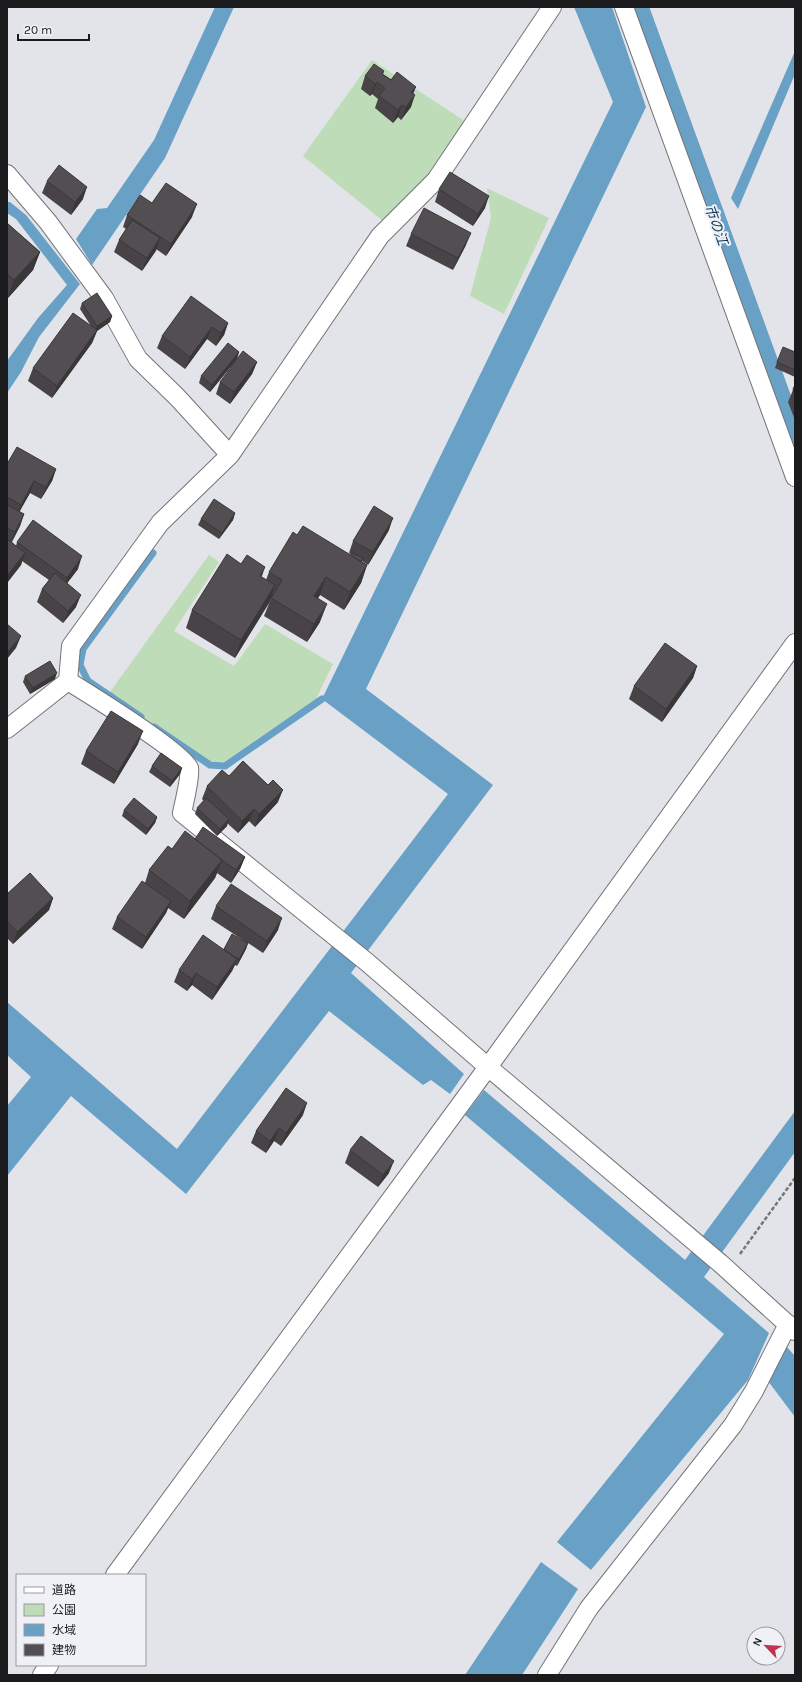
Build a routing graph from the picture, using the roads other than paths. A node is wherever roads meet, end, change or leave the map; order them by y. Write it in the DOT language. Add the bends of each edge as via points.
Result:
graph roads {
  1 [pos="552,7"];
  2 [pos="624,7"];
  3 [pos="7,174"];
  4 [pos="230,455"];
  5 [pos="795,477"];
  6 [pos="795,643"];
  7 [pos="68,681"];
  8 [pos="7,728"];
  9 [pos="488,1067"];
  10 [pos="791,1328"];
  11 [pos="116,1574"];
  12 [pos="48,1666"];
  13 [pos="42,1675"];
  14 [pos="547,1675"];
  1 -- 4 [label="street" via="436,180 380,236"];
  2 -- 5 [label="street"];
  3 -- 4 [label="street" via="48,222 104,298 138,359"];
  4 -- 7 [label="street" via="160,523 71,646"];
  6 -- 9 [label="street"];
  7 -- 8 [label="street"];
  7 -- 9 [label="street" via="140,727 185,761 190,770 182,813 368,962"];
  9 -- 10 [label="street" via="724,1266"];
  9 -- 11 [label="street"];
  10 -- 14 [label="street" via="733,1425 589,1608"];
  12 -- 13 [label="street"];
}
